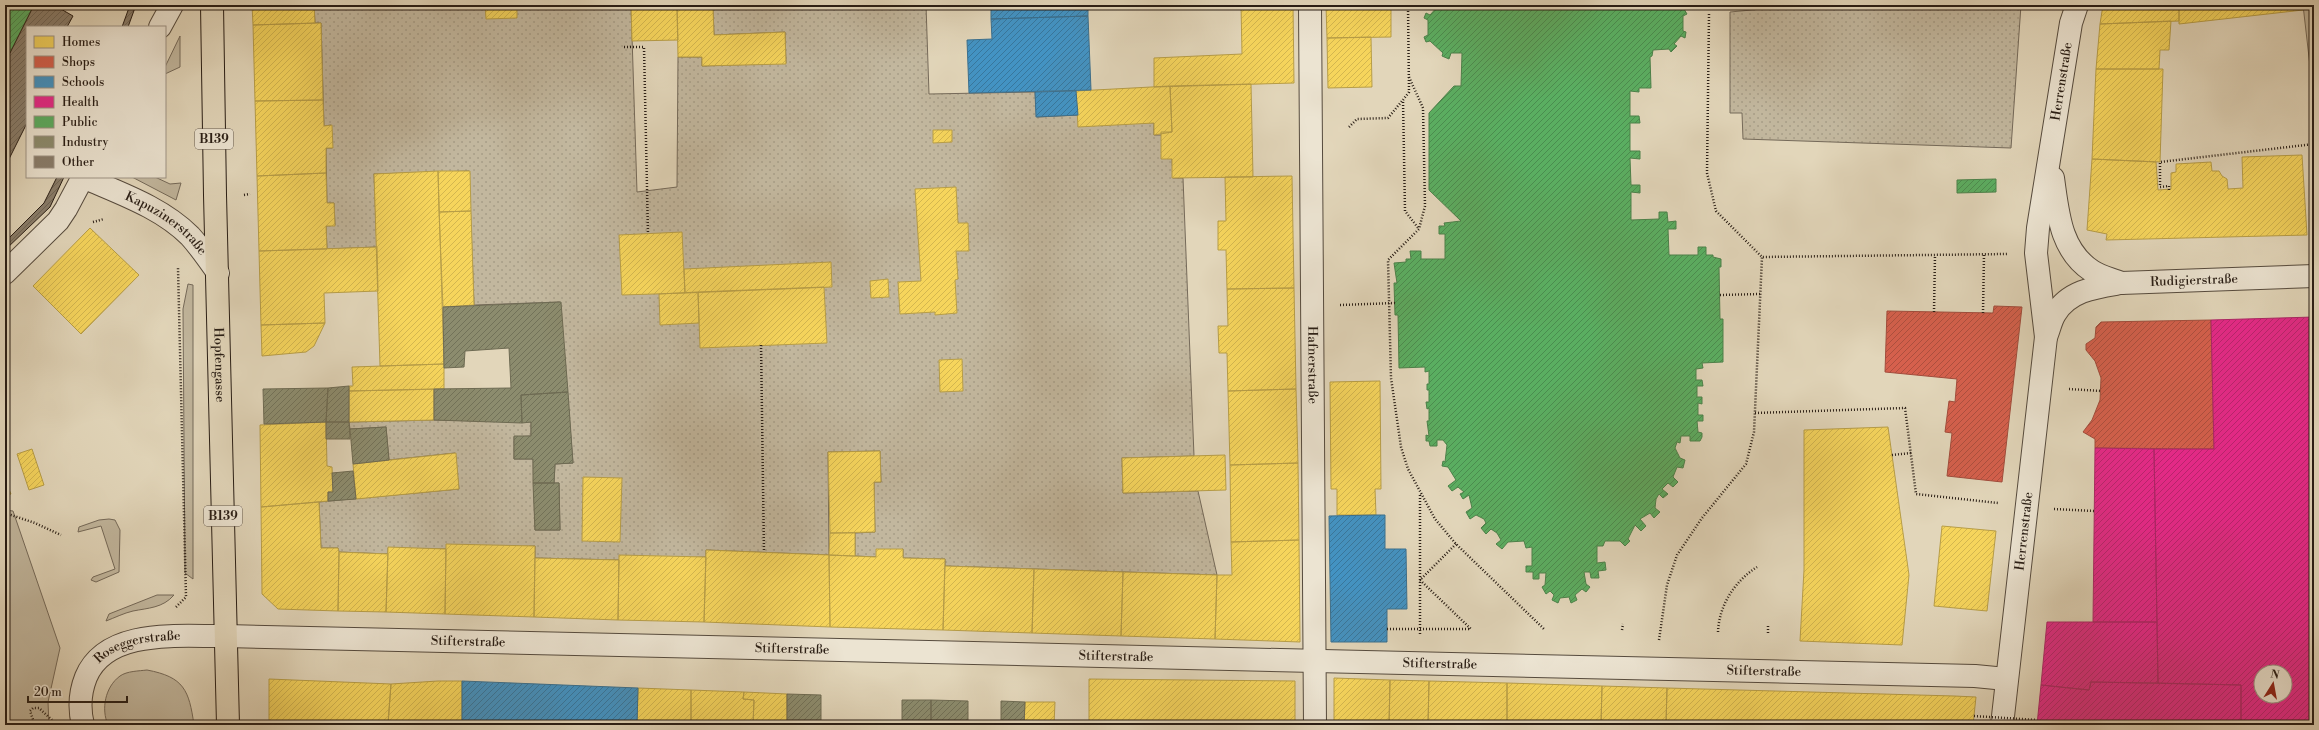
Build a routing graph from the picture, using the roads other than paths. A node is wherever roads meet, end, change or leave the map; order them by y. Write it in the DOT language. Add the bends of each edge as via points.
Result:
graph roads {
  1 [pos="172,5"];
  2 [pos="212,5"];
  3 [pos="1310,5"];
  4 [pos="2077,5"];
  5 [pos="161,26"];
  6 [pos="2050,159"];
  7 [pos="82,178"];
  8 [pos="85,178"];
  9 [pos="218,272"];
  10 [pos="5,273"];
  11 [pos="2314,276"];
  12 [pos="2121,283"];
  13 [pos="2075,294"];
  14 [pos="2046,337"];
  15 [pos="226,636"];
  16 [pos="1315,660"];
  17 [pos="2006,679"];
  18 [pos="83,725"];
  19 [pos="228,725"];
  20 [pos="1315,725"];
  21 [pos="2002,725"];
  1 -- 5 [label="street"];
  2 -- 9 [label="main road, Hopfengasse / B139"];
  3 -- 16 [label="street, Hafnerstraße"];
  4 -- 6 [label="street, Herrenstraße" via="2071,23"];
  6 -- 12 [label="street, Herrenstraße" via="2060,224 2067,246 2092,271"];
  6 -- 14 [label="street, Herrenstraße" via="2036,252"];
  7 -- 10 [label="street, Kapuzinerstraße" via="58,221"];
  8 -- 9 [label="street, Kapuzinerstraße" via="127,196 167,218 189,236"];
  9 -- 15 [label="main road, Hopfengasse / B139"];
  11 -- 12 [label="street, Rudigierstraße"];
  12 -- 13 [label="street, Rudigierstraße" via="2094,287"];
  13 -- 14 [label="street, Herrenstraße" via="2055,313"];
  14 -- 17 [label="street, Herrenstraße"];
  15 -- 16 [label="street, Stifterstraße"];
  15 -- 18 [label="street, Roseggerstraße" via="152,637 125,642 105,653 90,668 82,688"];
  15 -- 19 [label="main road, Hopfengasse / B139"];
  16 -- 17 [label="street, Stifterstraße" via="1975,676"];
  16 -- 20 [label="street, Hafnerstraße"];
  17 -- 21 [label="street, Herrenstraße"];
}
